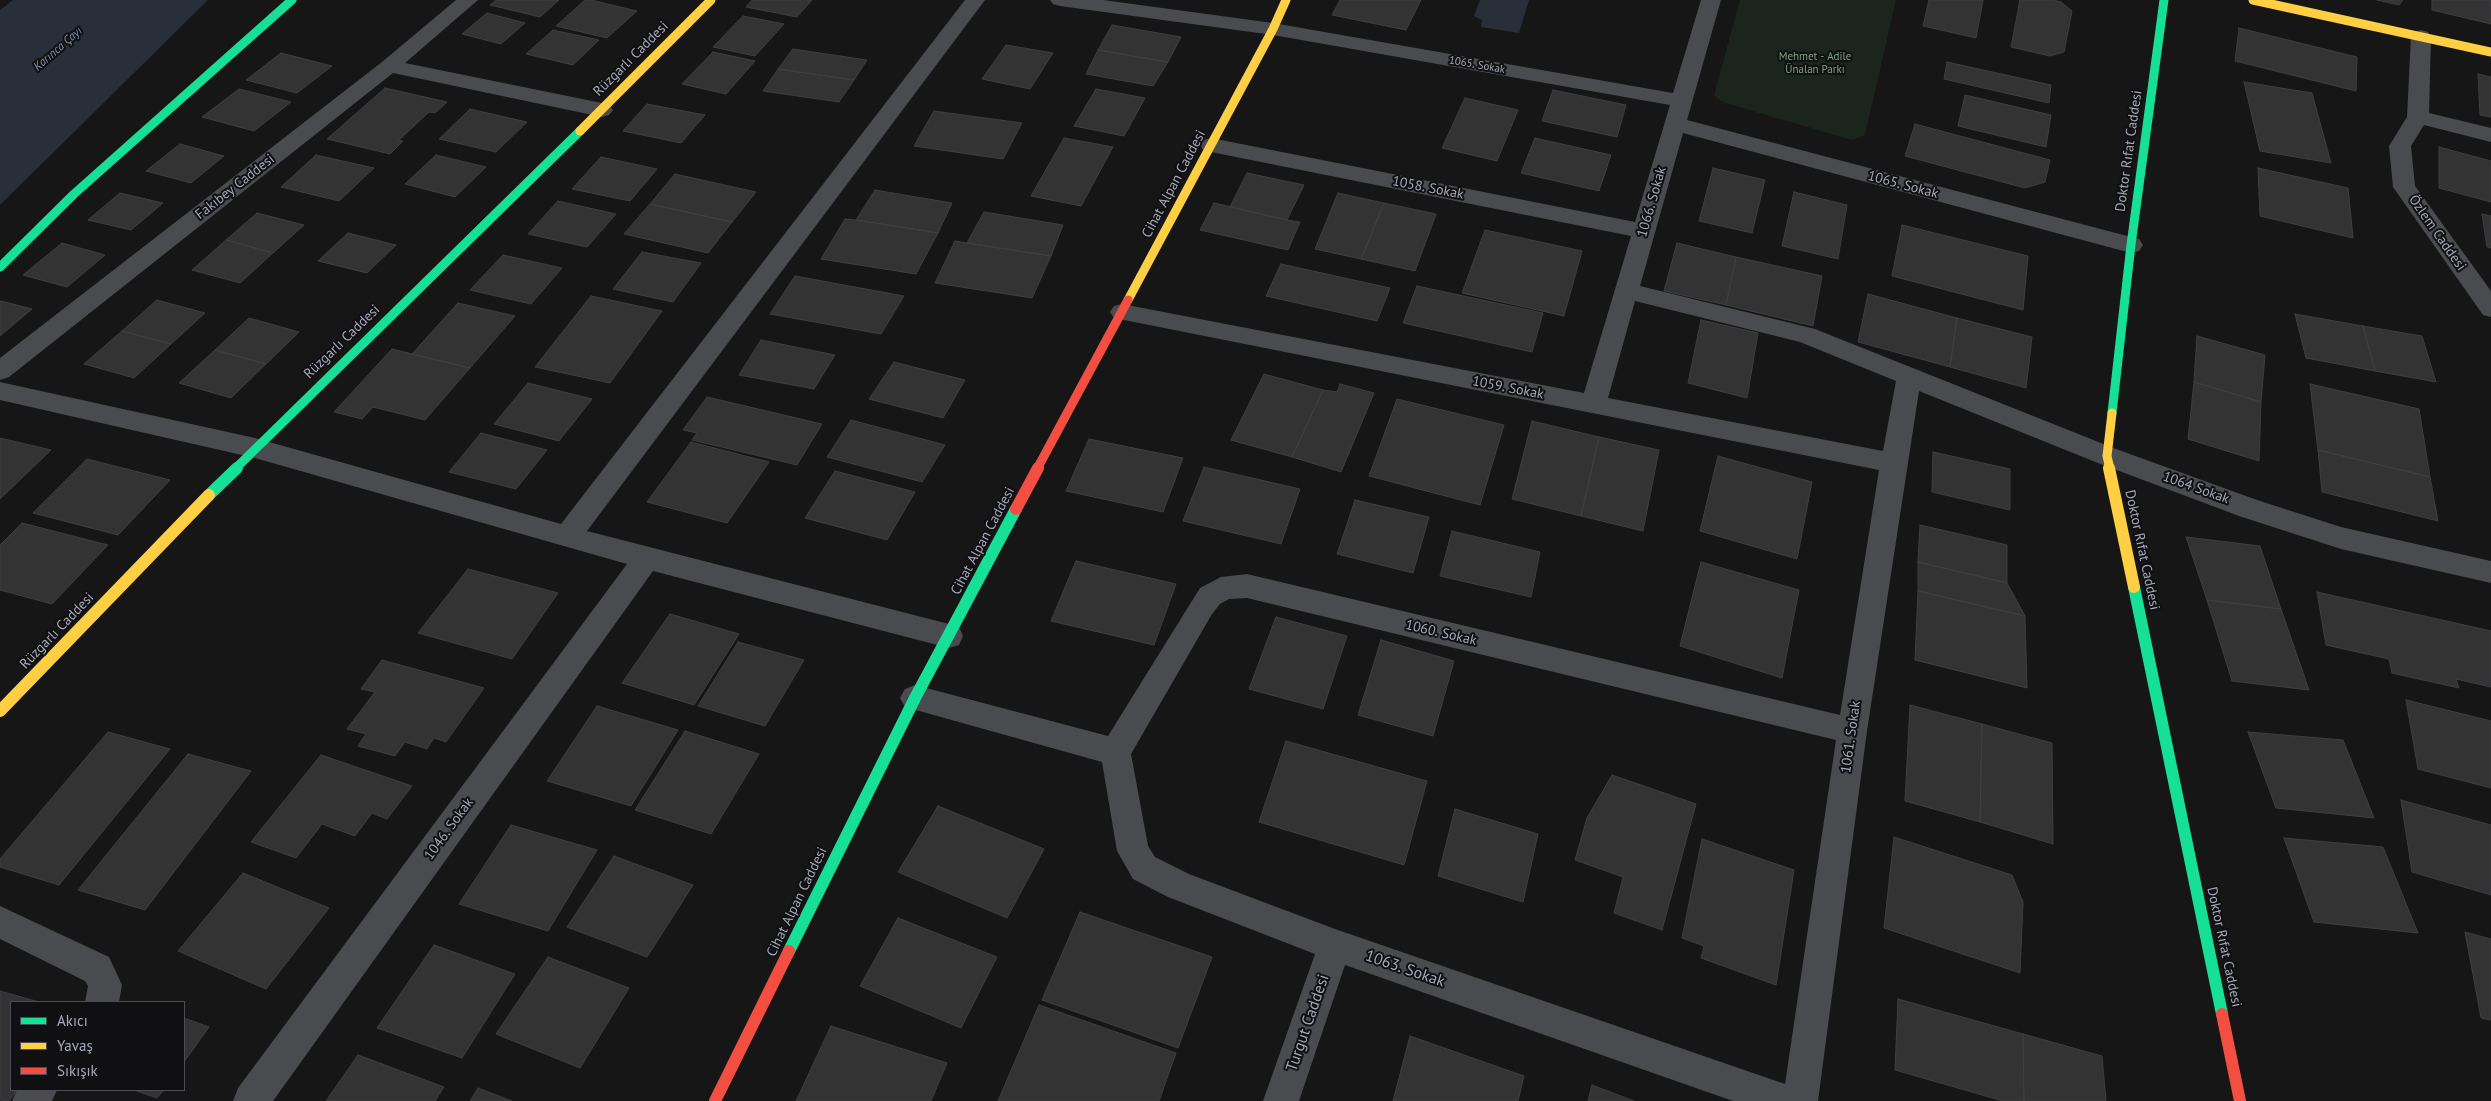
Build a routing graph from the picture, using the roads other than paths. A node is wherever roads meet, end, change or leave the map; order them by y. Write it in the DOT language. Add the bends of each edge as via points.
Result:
graph roads {
  1 [pos="292,0"];
  2 [pos="468,0"];
  3 [pos="711,0"];
  4 [pos="975,0"];
  5 [pos="1060,0"];
  6 [pos="1286,0"];
  7 [pos="1712,0"];
  8 [pos="2164,0"];
  9 [pos="2253,0"];
  10 [pos="1273,29"];
  11 [pos="2421,36"];
  12 [pos="2491,52"];
  13 [pos="389,66"];
  14 [pos="1681,101"];
  15 [pos="602,110"];
  16 [pos="2418,117"];
  17 [pos="1675,124"];
  18 [pos="2491,135"];
  19 [pos="1211,145"];
  20 [pos="1644,231"];
  21 [pos="2131,245"];
  22 [pos="0,266"];
  23 [pos="1627,291"];
  24 [pos="2491,309"];
  25 [pos="1122,312"];
  26 [pos="0,371"];
  27 [pos="1910,375"];
  28 [pos="0,391"];
  29 [pos="1593,405"];
  30 [pos="255,448"];
  31 [pos="2107,456"];
  32 [pos="1894,463"];
  33 [pos="567,537"];
  34 [pos="647,558"];
  35 [pos="2491,572"];
  36 [pos="949,636"];
  37 [pos="915,698"];
  38 [pos="0,711"];
  39 [pos="1852,731"];
  40 [pos="1115,752"];
  41 [pos="0,922"];
  42 [pos="1335,945"];
  43 [pos="102,1001"];
  44 [pos="38,1091"];
  45 [pos="30,1101"];
  46 [pos="251,1101"];
  47 [pos="715,1101"];
  48 [pos="1281,1101"];
  49 [pos="1784,1101"];
  50 [pos="1800,1101"];
  51 [pos="2240,1101"];
  1 -- 22 [label="street" via="74,194"];
  2 -- 13 [label="street, Fakıbey Caddesi"];
  3 -- 15 [label="street, Rüzgarlı Caddesi"];
  4 -- 33 [label="street"];
  5 -- 10 [label="street, 1065. Sokak"];
  6 -- 10 [label="street, Cihat Alpan Caddesi"];
  7 -- 14 [label="street, 1066. Sokak"];
  8 -- 21 [label="street, Doktor Rıfat Caddesi"];
  9 -- 11 [label="street"];
  10 -- 14 [label="street, 1065. Sokak"];
  10 -- 19 [label="street, Cihat Alpan Caddesi"];
  11 -- 12 [label="street"];
  11 -- 16 [label="street, Özlem Caddesi"];
  13 -- 15 [label="street"];
  13 -- 26 [label="street, Fakıbey Caddesi"];
  14 -- 17 [label="street, 1066. Sokak"];
  15 -- 30 [label="street, Rüzgarlı Caddesi"];
  16 -- 18 [label="street"];
  16 -- 24 [label="street, Özlem Caddesi" via="2400,146 2404,187"];
  17 -- 20 [label="street, 1066. Sokak"];
  17 -- 21 [label="street, 1065. Sokak"];
  19 -- 20 [label="street, 1058. Sokak"];
  19 -- 25 [label="street, Cihat Alpan Caddesi"];
  20 -- 23 [label="street, 1066. Sokak"];
  21 -- 31 [label="street, Doktor Rıfat Caddesi"];
  23 -- 27 [label="street, 1064 Sokak" via="1806,335"];
  23 -- 29 [label="street, 1066. Sokak"];
  25 -- 29 [label="street, 1059. Sokak"];
  25 -- 36 [label="street, Cihat Alpan Caddesi"];
  27 -- 31 [label="street, 1064 Sokak"];
  27 -- 32 [label="street, 1061. Sokak"];
  28 -- 30 [label="street"];
  29 -- 32 [label="street, 1059. Sokak"];
  30 -- 33 [label="street"];
  30 -- 38 [label="street, Rüzgarlı Caddesi"];
  31 -- 35 [label="street, 1064 Sokak" via="2341,538"];
  31 -- 51 [label="street, Doktor Rıfat Caddesi"];
  32 -- 39 [label="street, 1061. Sokak"];
  33 -- 34 [label="street"];
  34 -- 36 [label="street"];
  34 -- 46 [label="street, 1046. Sokak"];
  36 -- 37 [label="street, Cihat Alpan Caddesi"];
  37 -- 40 [label="street"];
  37 -- 47 [label="street, Cihat Alpan Caddesi"];
  39 -- 40 [label="street, 1060. Sokak" via="1247,586 1233,586 1210,596 1202,606"];
  39 -- 50 [label="street, 1061. Sokak"];
  40 -- 42 [label="street, 1063. Sokak" via="1133,851 1144,868 1179,886"];
  41 -- 43 [label="street" via="97,969 105,986"];
  42 -- 48 [label="street, Turgut Caddesi"];
  42 -- 49 [label="street, 1063. Sokak"];
  44 -- 45 [label="street"];
}
